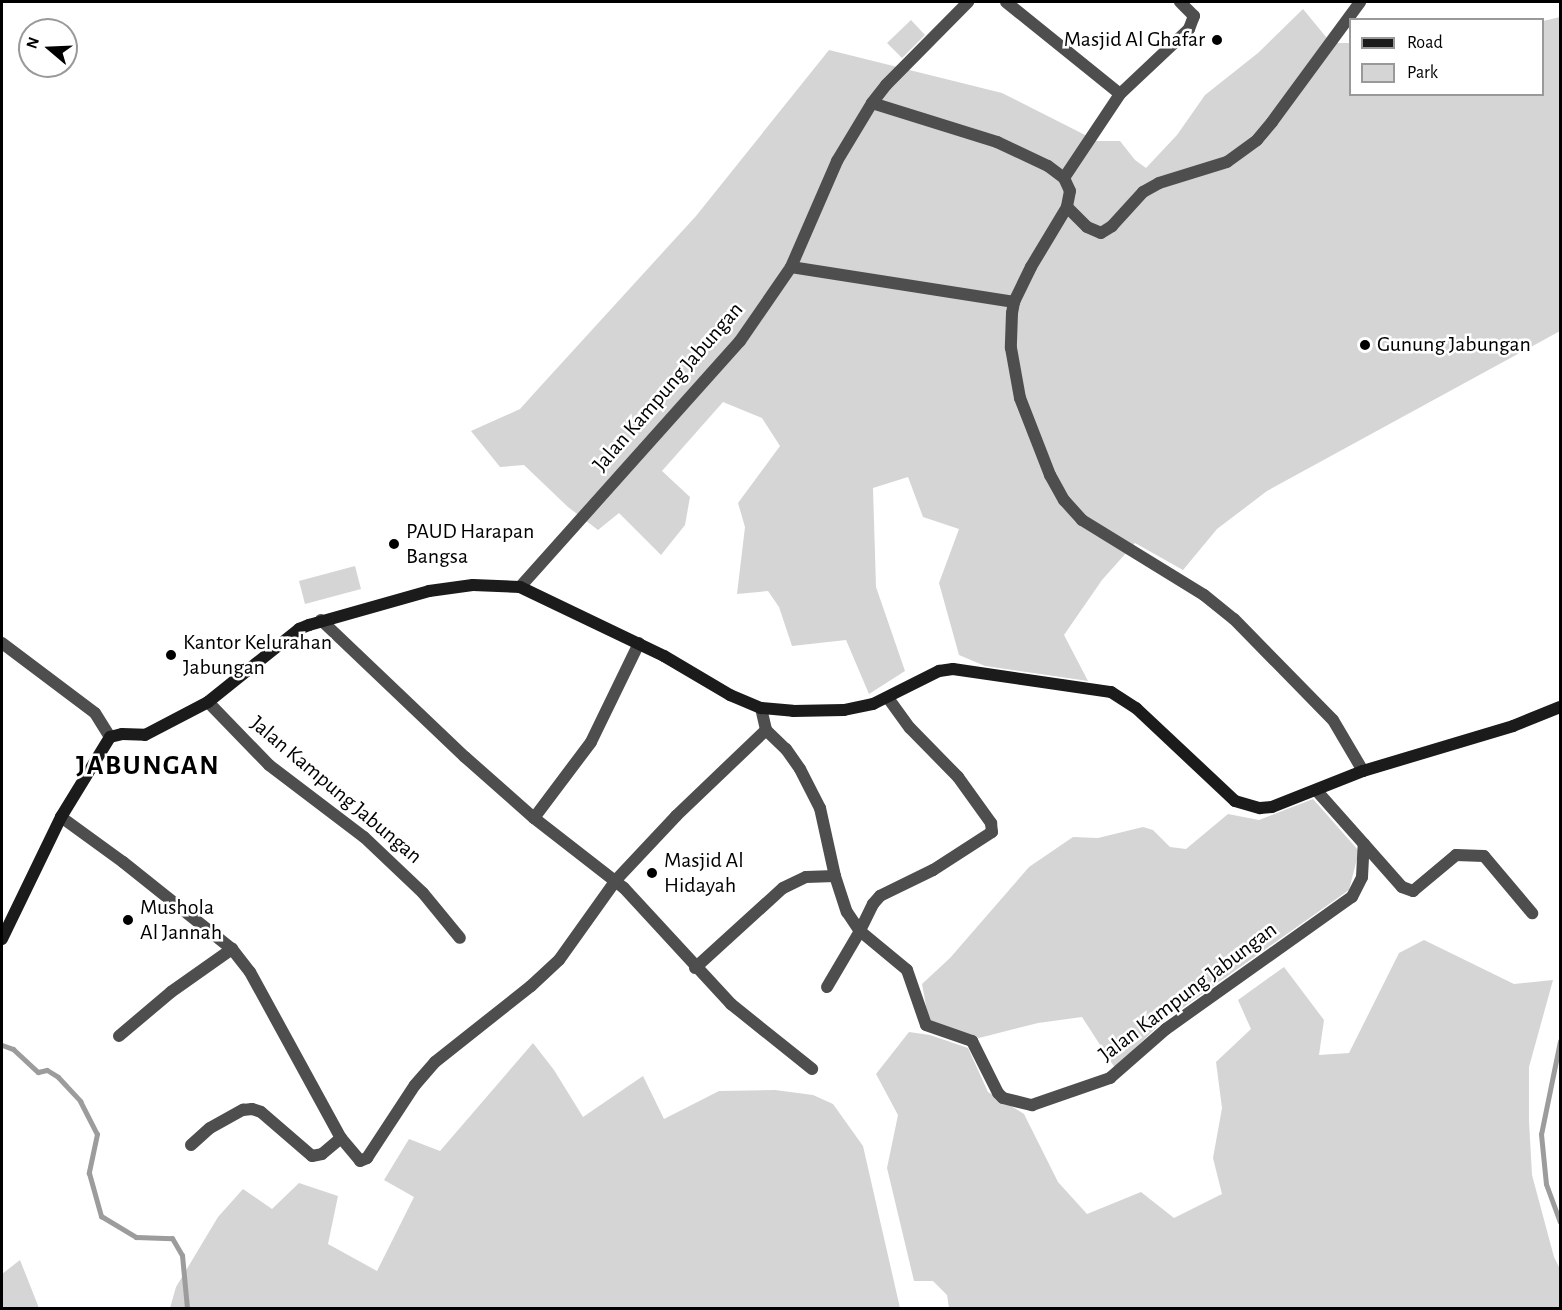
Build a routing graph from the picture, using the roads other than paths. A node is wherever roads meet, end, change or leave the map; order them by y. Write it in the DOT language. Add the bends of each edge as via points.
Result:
graph roads {
  1 [pos="968,2"];
  2 [pos="1005,2"];
  3 [pos="1180,2"];
  4 [pos="1360,2"];
  5 [pos="1120,94"];
  6 [pos="872,103"];
  7 [pos="1064,178"];
  8 [pos="1067,207"];
  9 [pos="791,267"];
  10 [pos="1014,302"];
  11 [pos="520,587"];
  12 [pos="321,620"];
  13 [pos="2,643"];
  14 [pos="639,644"];
  15 [pos="888,698"];
  16 [pos="208,702"];
  17 [pos="1560,707"];
  18 [pos="761,708"];
  19 [pos="766,730"];
  20 [pos="110,737"];
  21 [pos="1363,771"];
  22 [pos="1316,790"];
  23 [pos="61,817"];
  24 [pos="534,818"];
  25 [pos="1364,844"];
  26 [pos="835,876"];
  27 [pos="615,880"];
  28 [pos="1532,913"];
  29 [pos="860,931"];
  30 [pos="460,938"];
  31 [pos="2,939"];
  32 [pos="232,949"];
  33 [pos="695,968"];
  34 [pos="828,987"];
  35 [pos="119,1036"];
  36 [pos="812,1069"];
  37 [pos="341,1138"];
  38 [pos="191,1145"];
  1 -- 6 [label="street, Jalan Kampung Jabungan"];
  2 -- 5 [label="street"];
  3 -- 5 [label="street" via="1194,16 1189,29"];
  4 -- 8 [label="street" via="1272,122 1257,140 1227,162 1159,183 1143,192 1101,233 1087,227"];
  5 -- 7 [label="street"];
  6 -- 7 [label="street" via="997,142"];
  6 -- 9 [label="street, Jalan Kampung Jabungan" via="837,161"];
  7 -- 8 [label="street" via="1070,191"];
  8 -- 10 [label="street"];
  9 -- 10 [label="street"];
  9 -- 11 [label="street, Jalan Kampung Jabungan" via="740,341"];
  10 -- 21 [label="street" via="1011,348 1020,398 1064,500 1082,520 1204,595 1234,619 1333,720"];
  11 -- 12 [label="street" via="473,585 429,591"];
  11 -- 14 [label="street"];
  12 -- 16 [label="street" via="299,629"];
  12 -- 24 [label="street"];
  13 -- 20 [label="street" via="95,713"];
  14 -- 18 [label="street"];
  14 -- 24 [label="street" via="591,742"];
  15 -- 18 [label="street" via="844,710"];
  15 -- 22 [label="street" via="939,671 953,669 1102,689 1121,696 1136,708 1235,801 1272,807"];
  15 -- 29 [label="street" via="910,728 958,777 991,823 992,832 933,870 880,896"];
  16 -- 20 [label="street" via="145,735"];
  16 -- 30 [label="street, Jalan Kampung Jabungan" via="268,765 364,837 423,893"];
  17 -- 21 [label="street" via="1513,726"];
  18 -- 19 [label="street"];
  19 -- 26 [label="street, Jalan Kampung Jabungan" via="786,749 820,808"];
  19 -- 27 [label="street"];
  20 -- 23 [label="street"];
  21 -- 22 [label="street"];
  22 -- 25 [label="street"];
  23 -- 31 [label="street"];
  23 -- 32 [label="street"];
  24 -- 27 [label="street"];
  25 -- 28 [label="street" via="1402,887 1413,891 1456,855 1484,856"];
  25 -- 29 [label="street, Jalan Kampung Jabungan" via="1362,878 1352,897 1166,1029 1117,1074 1039,1105 1003,1098 972,1041 926,1025 907,970"];
  26 -- 29 [label="street, Jalan Kampung Jabungan" via="848,912"];
  26 -- 33 [label="street" via="806,877 783,888"];
  27 -- 33 [label="street"];
  27 -- 37 [label="street" via="558,960 435,1062 415,1085 367,1158 360,1161"];
  29 -- 34 [label="street"];
  32 -- 35 [label="street" via="171,992"];
  32 -- 37 [label="street" via="250,972"];
  33 -- 36 [label="street" via="731,1005"];
  37 -- 38 [label="street" via="321,1154 312,1156 261,1112 252,1109 210,1128"];
}
